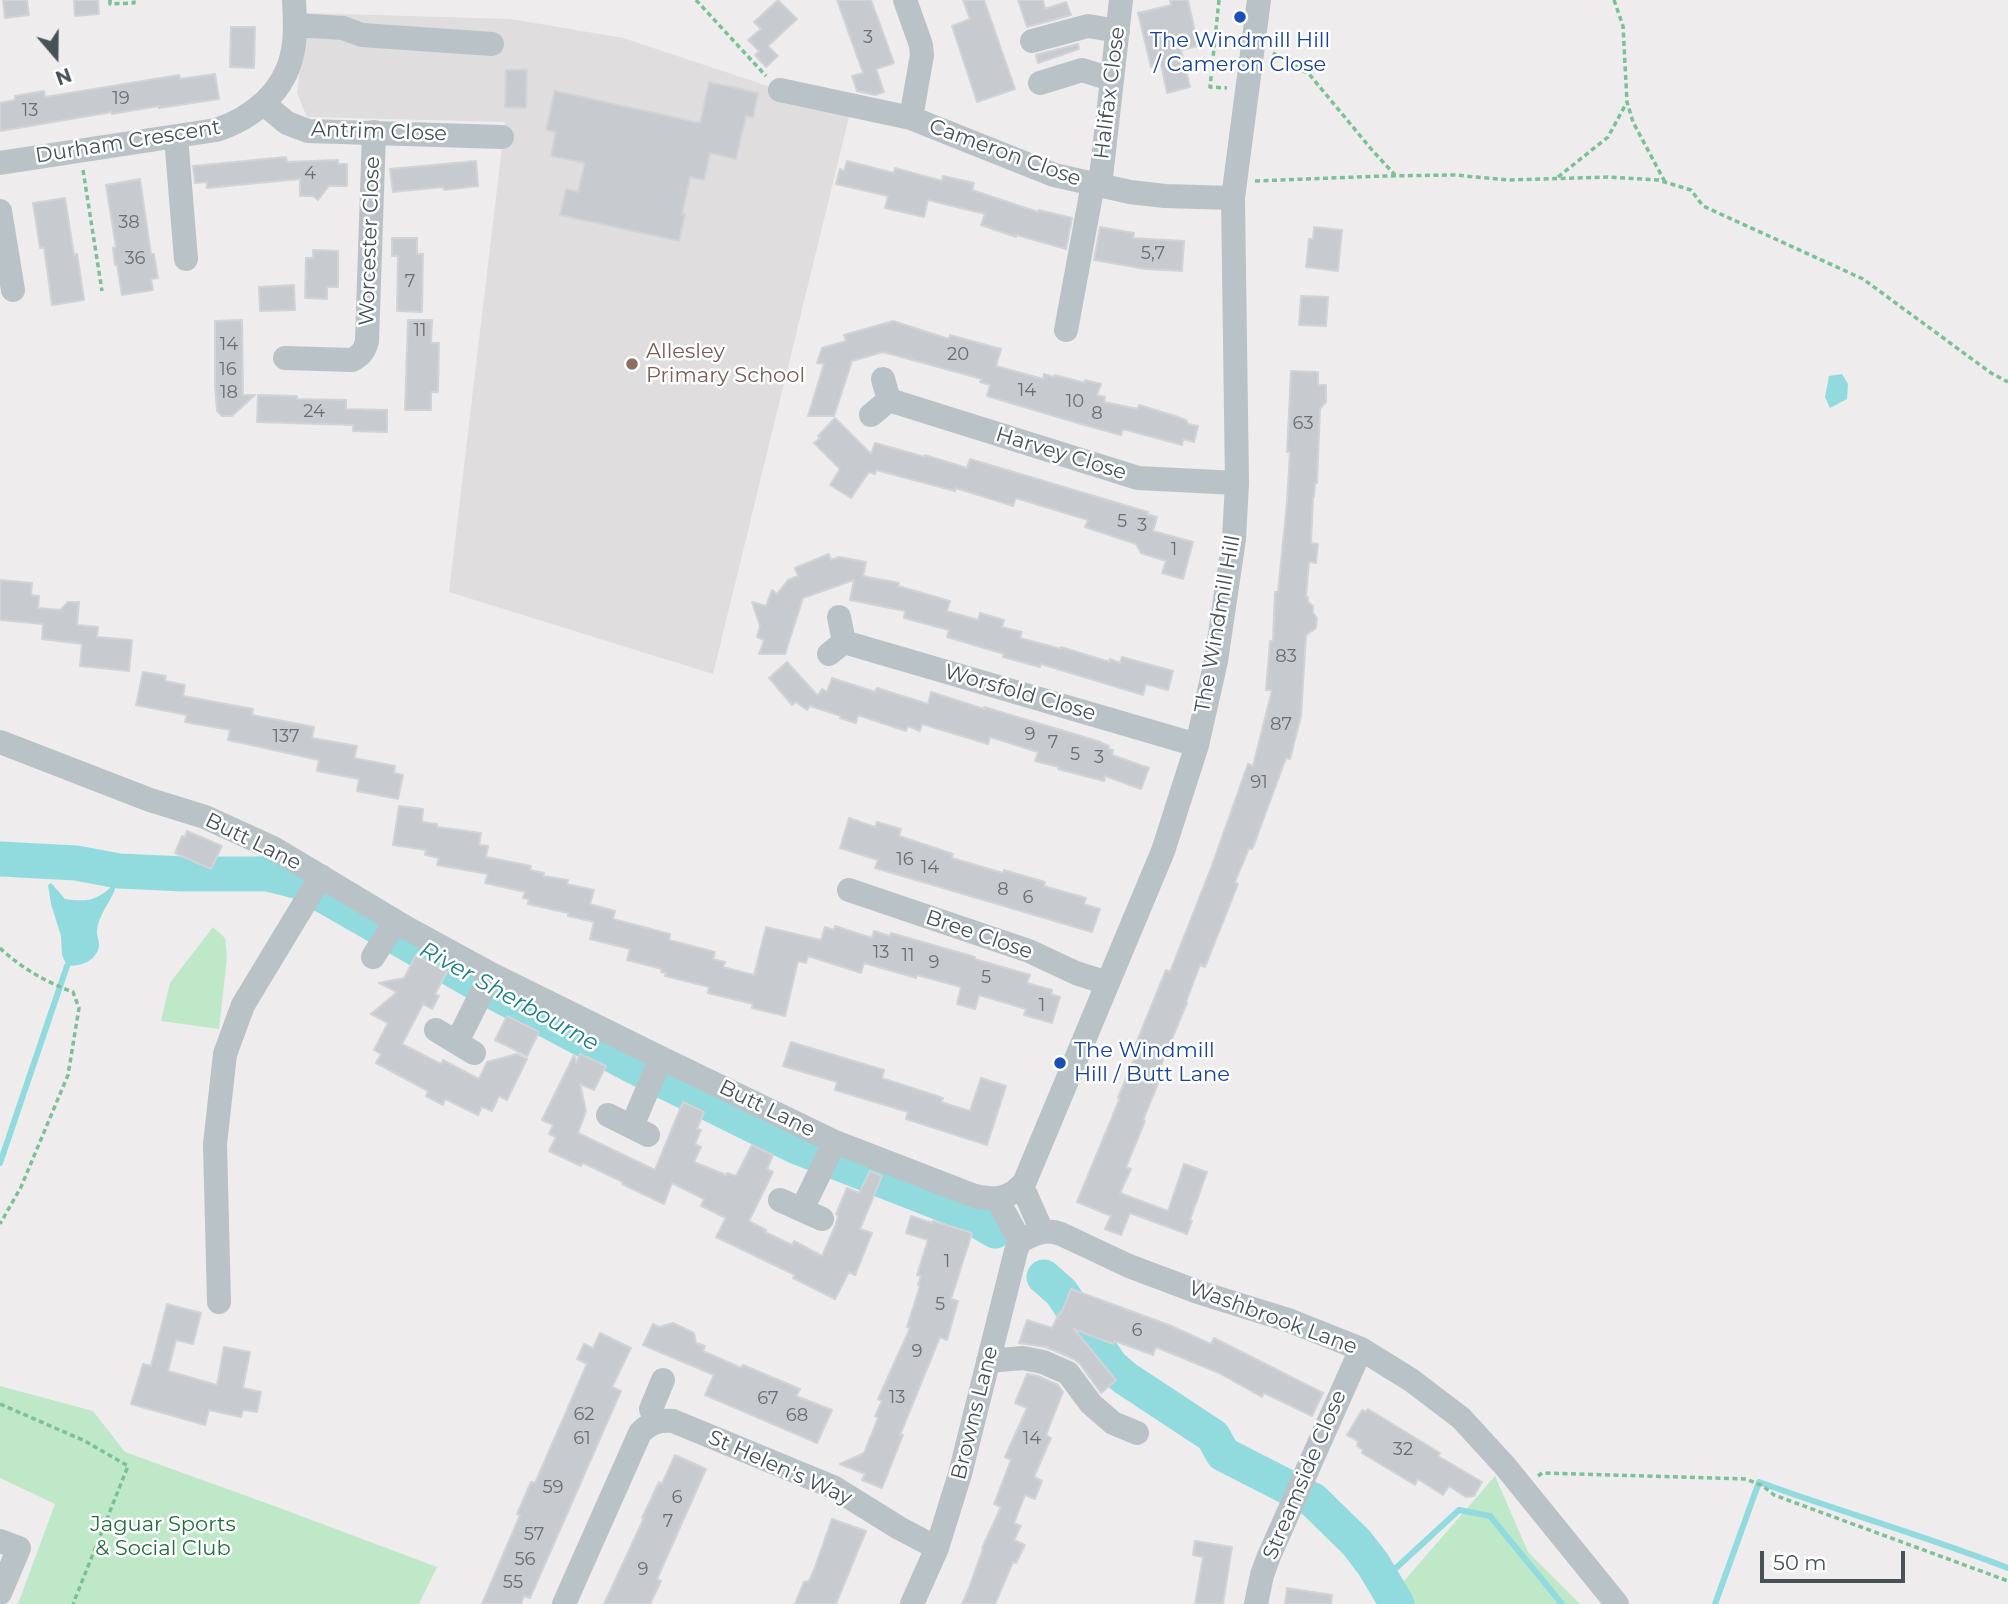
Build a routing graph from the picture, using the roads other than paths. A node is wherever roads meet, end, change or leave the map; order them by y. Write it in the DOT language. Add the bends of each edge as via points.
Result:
graph roads {
  1 [pos="294,0"];
  2 [pos="905,0"];
  3 [pos="1121,0"];
  4 [pos="1259,0"];
  5 [pos="295,25"];
  6 [pos="1118,31"];
  7 [pos="1032,41"];
  8 [pos="492,44"];
  9 [pos="1111,79"];
  10 [pos="1041,83"];
  11 [pos="780,90"];
  12 [pos="264,104"];
  13 [pos="911,118"];
  14 [pos="374,132"];
  15 [pos="176,136"];
  16 [pos="502,137"];
  17 [pos="0,163"];
  18 [pos="1096,185"];
  19 [pos="1234,190"];
  20 [pos="0,211"];
  21 [pos="186,259"];
  22 [pos="13,290"];
  23 [pos="1066,330"];
  24 [pos="285,358"];
  25 [pos="881,398"];
  26 [pos="1237,483"];
  27 [pos="839,617"];
  28 [pos="0,743"];
  29 [pos="1197,745"];
  30 [pos="316,884"];
  31 [pos="847,888"];
  32 [pos="1107,983"];
  33 [pos="486,984"];
  34 [pos="456,1042"];
  35 [pos="656,1071"];
  36 [pos="608,1115"];
  37 [pos="830,1153"];
  38 [pos="1022,1186"];
  39 [pos="997,1199"];
  40 [pos="801,1209"];
  41 [pos="1031,1236"];
  42 [pos="219,1302"];
  43 [pos="1361,1349"];
  44 [pos="988,1361"];
  45 [pos="663,1380"];
  46 [pos="656,1422"];
  47 [pos="1137,1433"];
  48 [pos="0,1541"];
  49 [pos="937,1548"];
  50 [pos="0,1593"];
  51 [pos="564,1604"];
  52 [pos="912,1604"];
  53 [pos="1256,1604"];
  54 [pos="1617,1604"];
  1 -- 5 [label="street, Durham Crescent"];
  2 -- 13 [label="street" via="922,55"];
  3 -- 6 [label="street, Halifax Close"];
  4 -- 19 [label="street, The Windmill Hill"];
  5 -- 8 [label="street" via="343,28 362,35"];
  5 -- 12 [label="street, Durham Crescent" via="289,65"];
  6 -- 7 [label="street" via="1088,26"];
  6 -- 9 [label="street, Halifax Close"];
  9 -- 10 [label="street" via="1082,70"];
  9 -- 18 [label="street, Halifax Close"];
  11 -- 13 [label="street, Cameron Close"];
  12 -- 14 [label="street, Antrim Close" via="298,129"];
  12 -- 15 [label="street, Durham Crescent" via="233,125"];
  13 -- 18 [label="street, Cameron Close" via="1043,171"];
  14 -- 16 [label="street, Antrim Close"];
  14 -- 24 [label="street, Worcester Close" via="365,350 352,360"];
  15 -- 17 [label="street, Durham Crescent"];
  15 -- 21 [label="street"];
  18 -- 19 [label="street, Cameron Close" via="1165,196"];
  18 -- 23 [label="street, Halifax Close"];
  19 -- 26 [label="street, The Windmill Hill"];
  20 -- 22 [label="street"];
  25 -- 26 [label="street, Harvey Close" via="1138,478"];
  26 -- 29 [label="street, The Windmill Hill" via="1234,539 1216,661"];
  27 -- 29 [label="street, Worsfold Close" via="836,648"];
  28 -- 30 [label="street, Butt Lane" via="205,817 275,849"];
  29 -- 32 [label="street, The Windmill Hill" via="1163,850"];
  30 -- 33 [label="street, Butt Lane" via="392,936"];
  30 -- 42 [label="street" via="243,1005 225,1054 215,1144"];
  31 -- 32 [label="street, Bree Close"];
  32 -- 38 [label="street, The Windmill Hill"];
  33 -- 34 [label="street"];
  33 -- 35 [label="street, Butt Lane"];
  35 -- 36 [label="street" via="640,1130"];
  35 -- 37 [label="street, Butt Lane"];
  37 -- 39 [label="street, Butt Lane"];
  37 -- 40 [label="street, Butt Lane"];
  38 -- 39 [label="street"];
  38 -- 41 [label="street"];
  39 -- 41 [label="street"];
  41 -- 43 [label="street, Washbrook Lane" via="1056,1232 1129,1266"];
  41 -- 44 [label="street, Browns Lane" via="1013,1258"];
  43 -- 53 [label="street, Streamside Close" via="1262,1575"];
  43 -- 54 [label="street, Washbrook Lane" via="1461,1418"];
  44 -- 47 [label="street" via="1023,1357 1068,1373 1098,1411"];
  44 -- 49 [label="street, Browns Lane"];
  45 -- 46 [label="street" via="651,1409"];
  46 -- 49 [label="street, St Helen's Way" via="673,1421 833,1487"];
  46 -- 51 [label="street" via="640,1433"];
  48 -- 50 [label="street" via="19,1548"];
  49 -- 52 [label="street, Browns Lane"];
}
